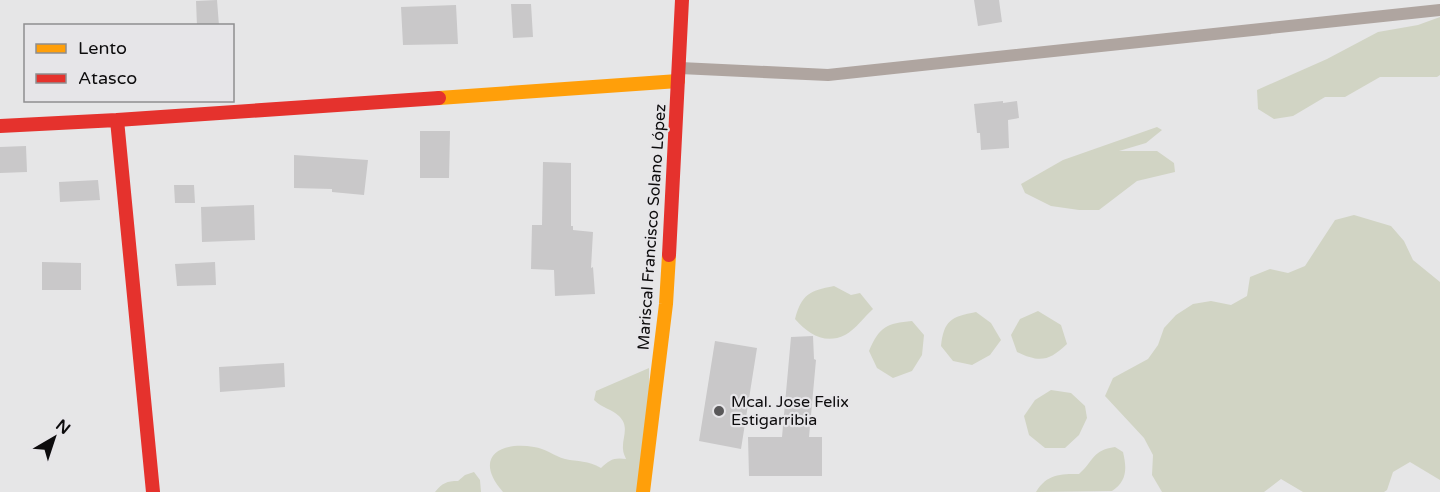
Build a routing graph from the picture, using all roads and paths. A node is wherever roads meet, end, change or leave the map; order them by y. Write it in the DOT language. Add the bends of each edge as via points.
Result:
graph roads {
  1 [pos="682,0"];
  2 [pos="1440,10"];
  3 [pos="679,74"];
  4 [pos="117,120"];
  5 [pos="0,126"];
  6 [pos="153,492"];
  7 [pos="643,492"];
  1 -- 3 [label="street, Mariscal Francisco Solano López"];
  2 -- 3 [label="lane" via="828,75"];
  3 -- 4 [label="street"];
  3 -- 7 [label="street, Mariscal Francisco Solano López" via="666,304"];
  4 -- 5 [label="street"];
  4 -- 6 [label="street"];
}
